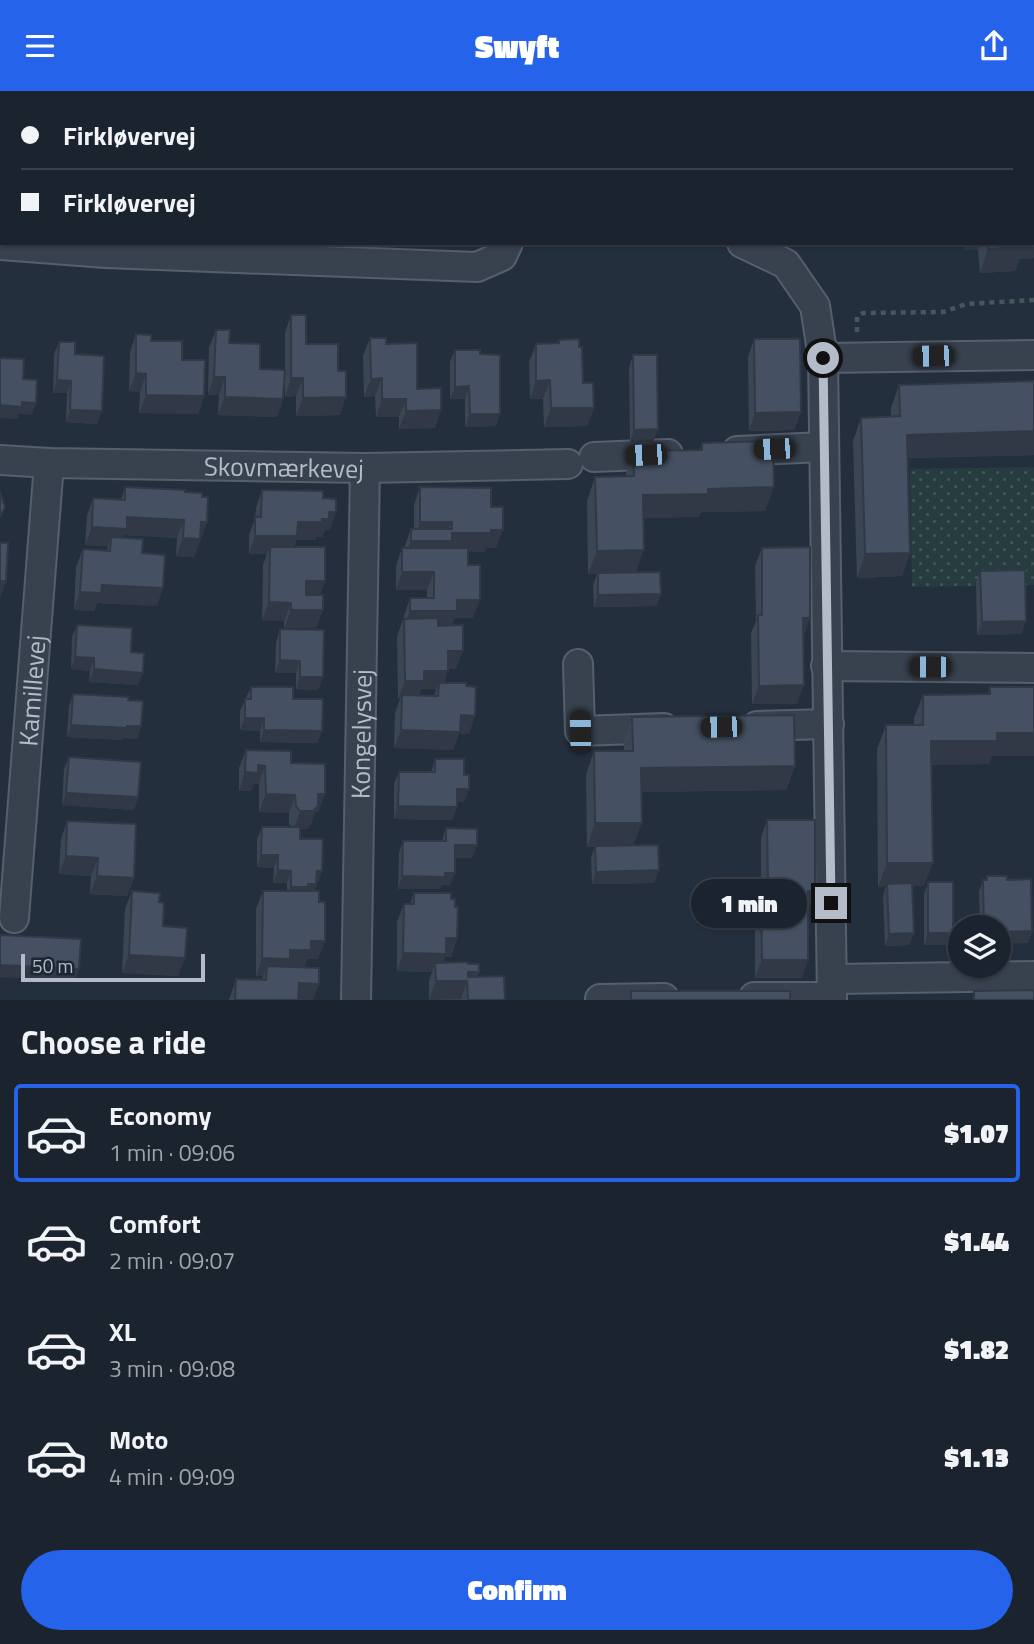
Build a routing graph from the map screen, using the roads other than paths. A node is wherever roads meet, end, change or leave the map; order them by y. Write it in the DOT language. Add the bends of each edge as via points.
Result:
graph roads {
  1 [pos="0,245"];
  2 [pos="507,245"];
  3 [pos="746,245"];
  4 [pos="1034,355"];
  5 [pos="823,358"];
  6 [pos="824,447"];
  7 [pos="0,460"];
  8 [pos="48,463"];
  9 [pos="365,468"];
  10 [pos="578,664"];
  11 [pos="826,666"];
  12 [pos="1034,668"];
  13 [pos="829,724"];
  14 [pos="734,726"];
  15 [pos="694,727"];
  16 [pos="14,918"];
  17 [pos="1034,977"];
  18 [pos="832,992"];
  19 [pos="689,998"];
  20 [pos="728,998"];
  21 [pos="600,999"];
  22 [pos="356,1000"];
  1 -- 2 [label="street" via="477,267 502,256"];
  3 -- 5 [label="street" via="786,264 815,306"];
  4 -- 5 [label="street"];
  5 -- 6 [label="street"];
  6 -- 9 [label="street, Skovmærkevej"];
  6 -- 11 [label="street"];
  7 -- 8 [label="street, Skovmærkevej"];
  8 -- 9 [label="street, Skovmærkevej"];
  8 -- 16 [label="street, Kamillevej"];
  9 -- 22 [label="street, Kongelysvej"];
  10 -- 15 [label="street" via="580,731"];
  11 -- 12 [label="street"];
  11 -- 13 [label="street"];
  13 -- 14 [label="street"];
  13 -- 18 [label="street"];
  17 -- 18 [label="street"];
  18 -- 20 [label="street"];
  19 -- 21 [label="street"];
}
